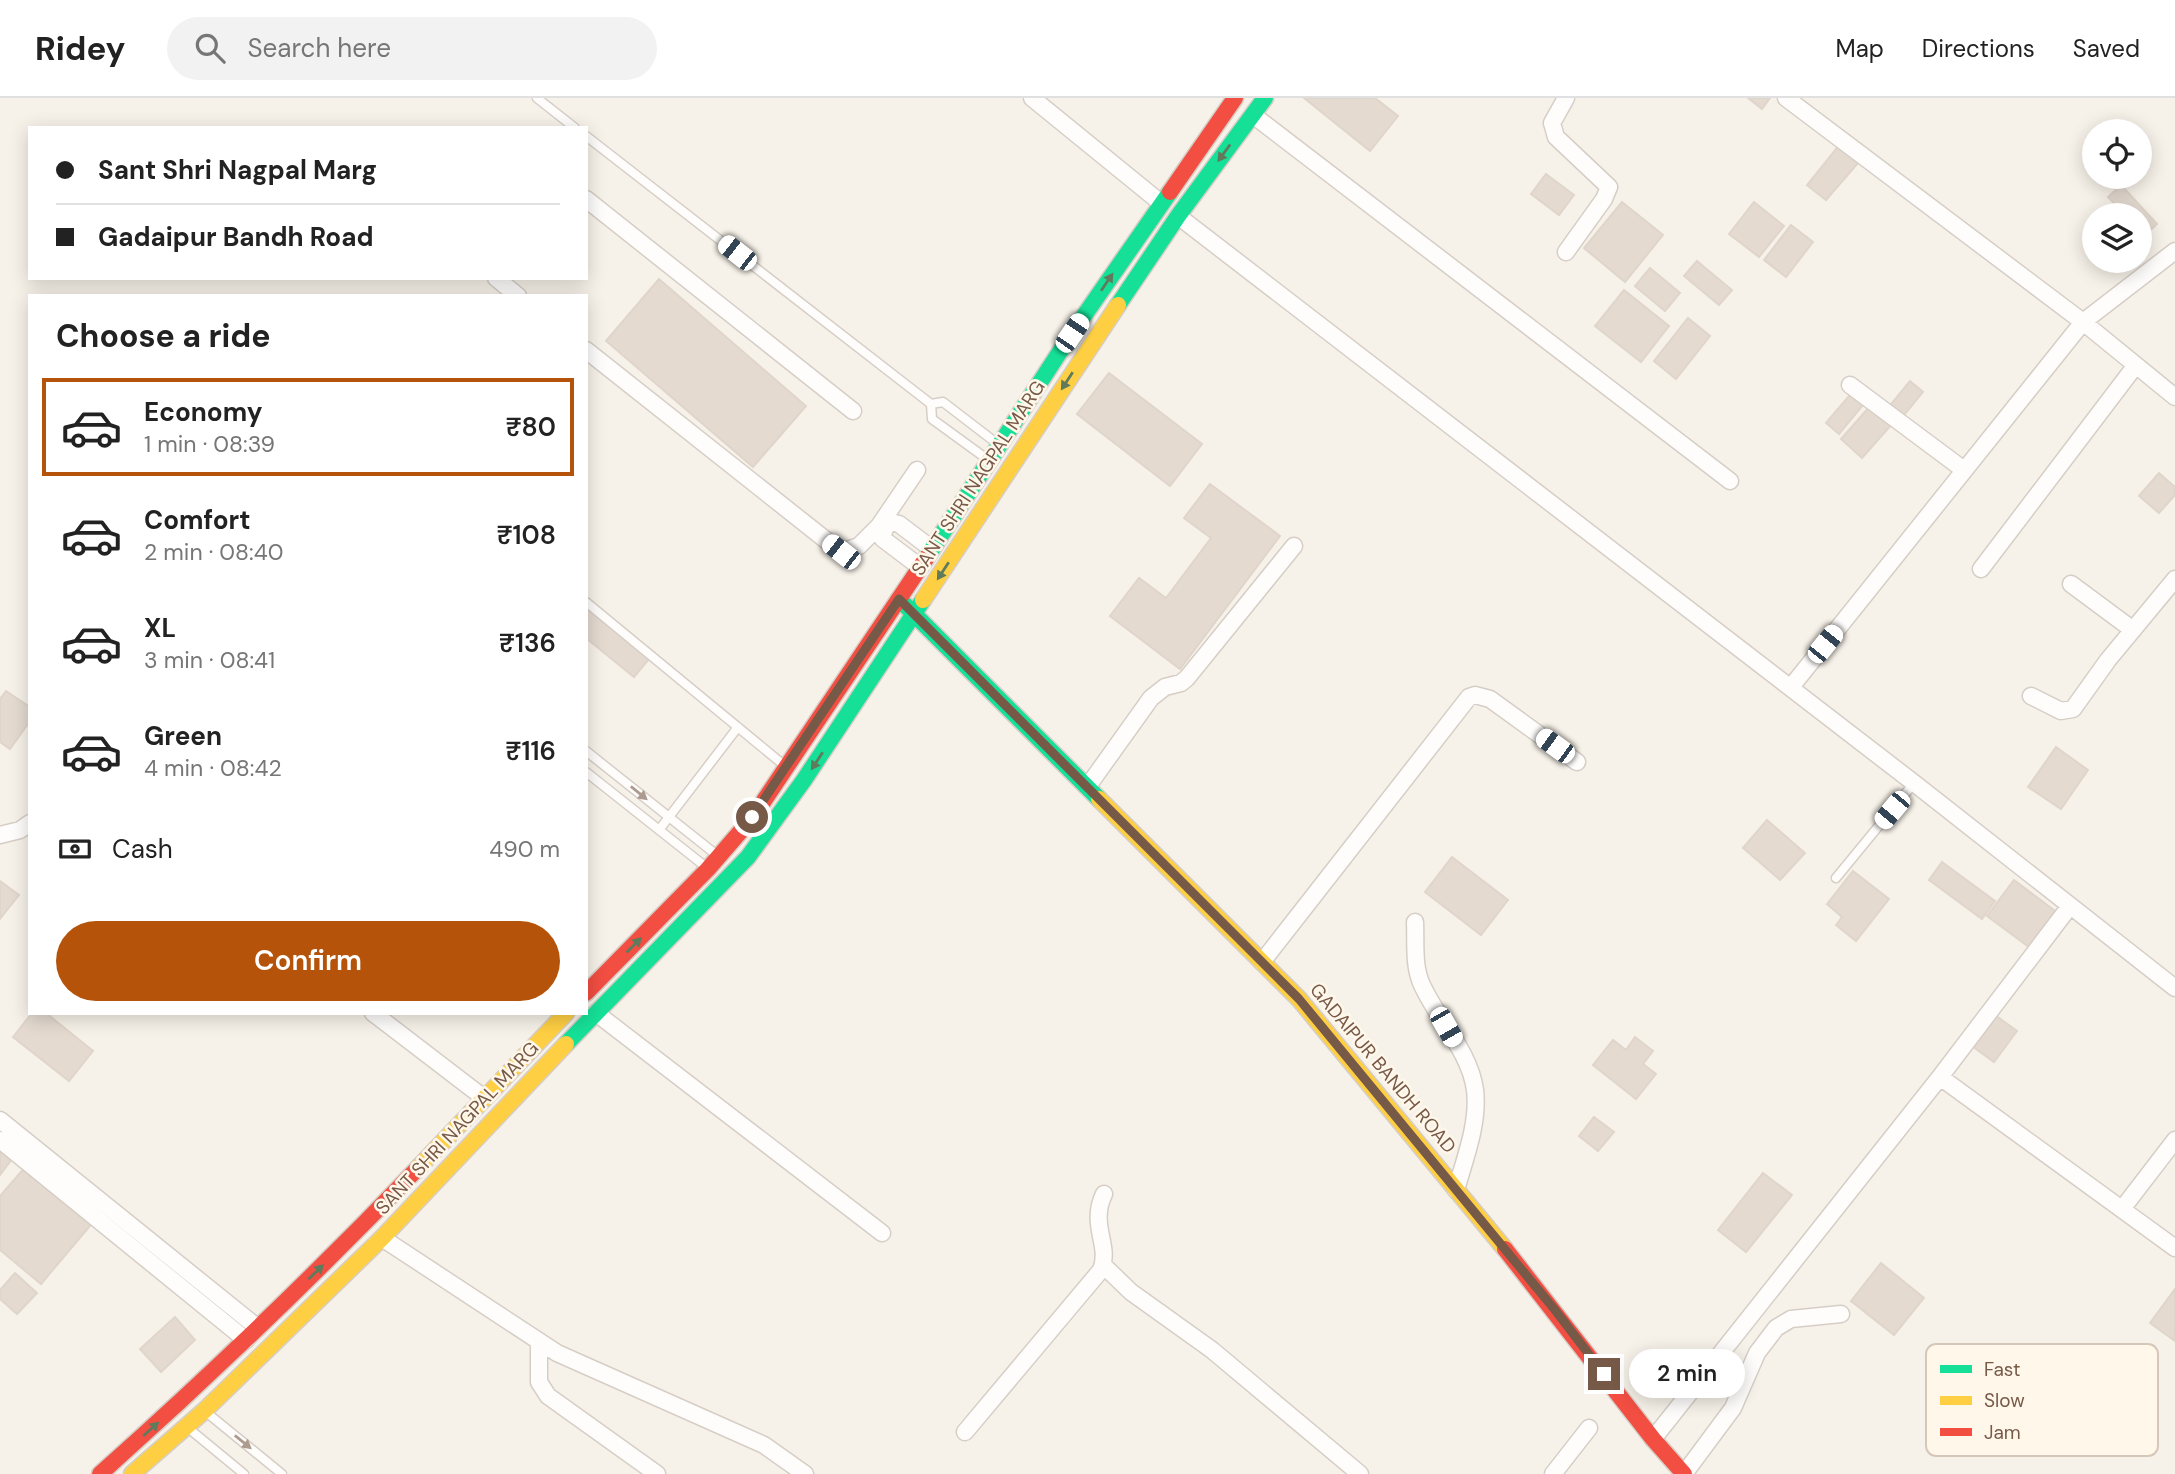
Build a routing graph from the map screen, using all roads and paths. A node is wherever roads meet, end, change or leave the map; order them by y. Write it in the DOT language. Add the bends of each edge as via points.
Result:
graph roads {
  1 [pos="537,98"];
  2 [pos="1032,98"];
  3 [pos="1235,98"];
  4 [pos="1265,98"];
  5 [pos="1566,98"];
  6 [pos="1786,98"];
  7 [pos="1252,114"];
  8 [pos="572,126"];
  9 [pos="588,138"];
  10 [pos="588,201"];
  11 [pos="1161,203"];
  12 [pos="1178,216"];
  13 [pos="1566,251"];
  14 [pos="2175,251"];
  15 [pos="498,280"];
  16 [pos="516,294"];
  17 [pos="2083,322"];
  18 [pos="588,352"];
  19 [pos="2136,366"];
  20 [pos="1850,384"];
  21 [pos="2175,397"];
  22 [pos="931,404"];
  23 [pos="853,411"];
  24 [pos="1000,445"];
  25 [pos="989,461"];
  26 [pos="917,470"];
  27 [pos="1964,470"];
  28 [pos="1730,481"];
  29 [pos="881,528"];
  30 [pos="1294,546"];
  31 [pos="932,549"];
  32 [pos="920,567"];
  33 [pos="1981,569"];
  34 [pos="2071,584"];
  35 [pos="2173,585"];
  36 [pos="899,599"];
  37 [pos="588,604"];
  38 [pos="915,612"];
  39 [pos="2133,630"];
  40 [pos="1791,687"];
  41 [pos="2031,696"];
  42 [pos="738,727"];
  43 [pos="588,753"];
  44 [pos="1577,762"];
  45 [pos="787,767"];
  46 [pos="588,774"];
  47 [pos="1914,783"];
  48 [pos="1087,786"];
  49 [pos="669,817"];
  50 [pos="28,824"];
  51 [pos="659,830"];
  52 [pos="0,835"];
  53 [pos="714,863"];
  54 [pos="1836,878"];
  55 [pos="2070,906"];
  56 [pos="1415,922"];
  57 [pos="1262,962"];
  58 [pos="589,985"];
  59 [pos="2175,988"];
  60 [pos="596,1013"];
  61 [pos="376,1015"];
  62 [pos="564,1015"];
  63 [pos="1940,1077"];
  64 [pos="484,1098"];
  65 [pos="0,1120"];
  66 [pos="0,1140"];
  67 [pos="2175,1140"];
  68 [pos="1456,1190"];
  69 [pos="1104,1194"];
  70 [pos="2122,1209"];
  71 [pos="882,1233"];
  72 [pos="382,1238"];
  73 [pos="2175,1248"];
  74 [pos="1103,1265"];
  75 [pos="1842,1314"];
  76 [pos="252,1334"];
  77 [pos="539,1342"];
  78 [pos="204,1410"];
  79 [pos="186,1426"];
  80 [pos="1589,1428"];
  81 [pos="965,1432"];
  82 [pos="1653,1439"];
  83 [pos="100,1474"];
  84 [pos="132,1474"];
  85 [pos="244,1474"];
  86 [pos="282,1474"];
  87 [pos="657,1474"];
  88 [pos="805,1474"];
  89 [pos="1360,1474"];
  90 [pos="1553,1474"];
  91 [pos="1684,1474"];
  1 -- 8 [label="lane"];
  2 -- 11 [label="street"];
  3 -- 11 [label="main road, SANT SHRI NAGPAL MARG"];
  4 -- 7 [label="main road, SANT SHRI NAGPAL MARG"];
  5 -- 13 [label="street" via="1552,123 1556,137 1609,187"];
  6 -- 17 [label="street"];
  7 -- 12 [label="main road, SANT SHRI NAGPAL MARG, one-way"];
  7 -- 28 [label="street"];
  9 -- 22 [label="lane"];
  10 -- 23 [label="street"];
  24 -- 11 [label="main road, SANT SHRI NAGPAL MARG, one-way"];
  12 -- 38 [label="main road, SANT SHRI NAGPAL MARG, one-way"];
  12 -- 40 [label="street"];
  14 -- 17 [label="street"];
  15 -- 16 [label="street"];
  17 -- 19 [label="street"];
  17 -- 27 [label="street"];
  18 -- 29 [label="street" via="841,552 859,546"];
  19 -- 21 [label="street"];
  19 -- 33 [label="street"];
  20 -- 27 [label="street"];
  22 -- 24 [label="lane" via="943,402"];
  22 -- 25 [label="lane" via="932,419"];
  24 -- 25 [label="main road, SANT SHRI NAGPAL MARG"];
  25 -- 31 [label="main road, SANT SHRI NAGPAL MARG"];
  26 -- 29 [label="street"];
  27 -- 40 [label="street"];
  29 -- 31 [label="street" via="890,522 899,524"];
  29 -- 32 [label="street" via="888,544"];
  30 -- 48 [label="street" via="1187,678 1151,698"];
  31 -- 32 [label="main road, SANT SHRI NAGPAL MARG"];
  32 -- 36 [label="main road, SANT SHRI NAGPAL MARG"];
  34 -- 39 [label="street"];
  35 -- 39 [label="street"];
  36 -- 38 [label="main road, GADAIPUR BANDH ROAD"];
  36 -- 45 [label="main road, SANT SHRI NAGPAL MARG"];
  37 -- 42 [label="lane"];
  38 -- 48 [label="main road, GADAIPUR BANDH ROAD"];
  38 -- 60 [label="main road, SANT SHRI NAGPAL MARG, one-way" via="763,839"];
  39 -- 41 [label="street" via="2073,709 2061,711"];
  40 -- 47 [label="street"];
  42 -- 45 [label="lane"];
  42 -- 49 [label="lane"];
  43 -- 49 [label="lane, one-way"];
  44 -- 57 [label="street" via="1490,699 1469,698"];
  45 -- 53 [label="main road, SANT SHRI NAGPAL MARG"];
  46 -- 51 [label="lane"];
  47 -- 54 [label="lane"];
  47 -- 55 [label="street"];
  48 -- 57 [label="main road, GADAIPUR BANDH ROAD"];
  49 -- 51 [label="lane"];
  49 -- 53 [label="lane"];
  50 -- 52 [label="street"];
  51 -- 53 [label="lane"];
  58 -- 53 [label="main road, SANT SHRI NAGPAL MARG, one-way"];
  55 -- 59 [label="street"];
  55 -- 63 [label="street"];
  56 -- 68 [label="street" via="1421,984 1471,1071 1475,1089 1475,1120"];
  57 -- 68 [label="main road, GADAIPUR BANDH ROAD" via="1299,999"];
  60 -- 71 [label="street"];
  60 -- 72 [label="main road, SANT SHRI NAGPAL MARG"];
  61 -- 64 [label="street"];
  62 -- 64 [label="main road, SANT SHRI NAGPAL MARG"];
  63 -- 70 [label="street"];
  63 -- 82 [label="street"];
  76 -- 64 [label="main road, SANT SHRI NAGPAL MARG, one-way" via="375,1215"];
  65 -- 76 [label="street"];
  66 -- 76 [label="street"];
  67 -- 70 [label="street"];
  68 -- 82 [label="main road, GADAIPUR BANDH ROAD"];
  69 -- 74 [label="street" via="1098,1222"];
  70 -- 73 [label="street"];
  72 -- 77 [label="street"];
  72 -- 78 [label="main road, SANT SHRI NAGPAL MARG"];
  74 -- 81 [label="street"];
  74 -- 89 [label="street"];
  75 -- 91 [label="street" via="1791,1319 1776,1328 1757,1353 1733,1408"];
  83 -- 76 [label="main road, SANT SHRI NAGPAL MARG, one-way"];
  77 -- 87 [label="street" via="539,1382 548,1396"];
  77 -- 88 [label="street" via="764,1445"];
  78 -- 79 [label="main road, SANT SHRI NAGPAL MARG"];
  78 -- 86 [label="lane, one-way"];
  79 -- 84 [label="main road, SANT SHRI NAGPAL MARG"];
  79 -- 85 [label="lane"];
  80 -- 90 [label="street"];
  82 -- 91 [label="main road, GADAIPUR BANDH ROAD"];
}
